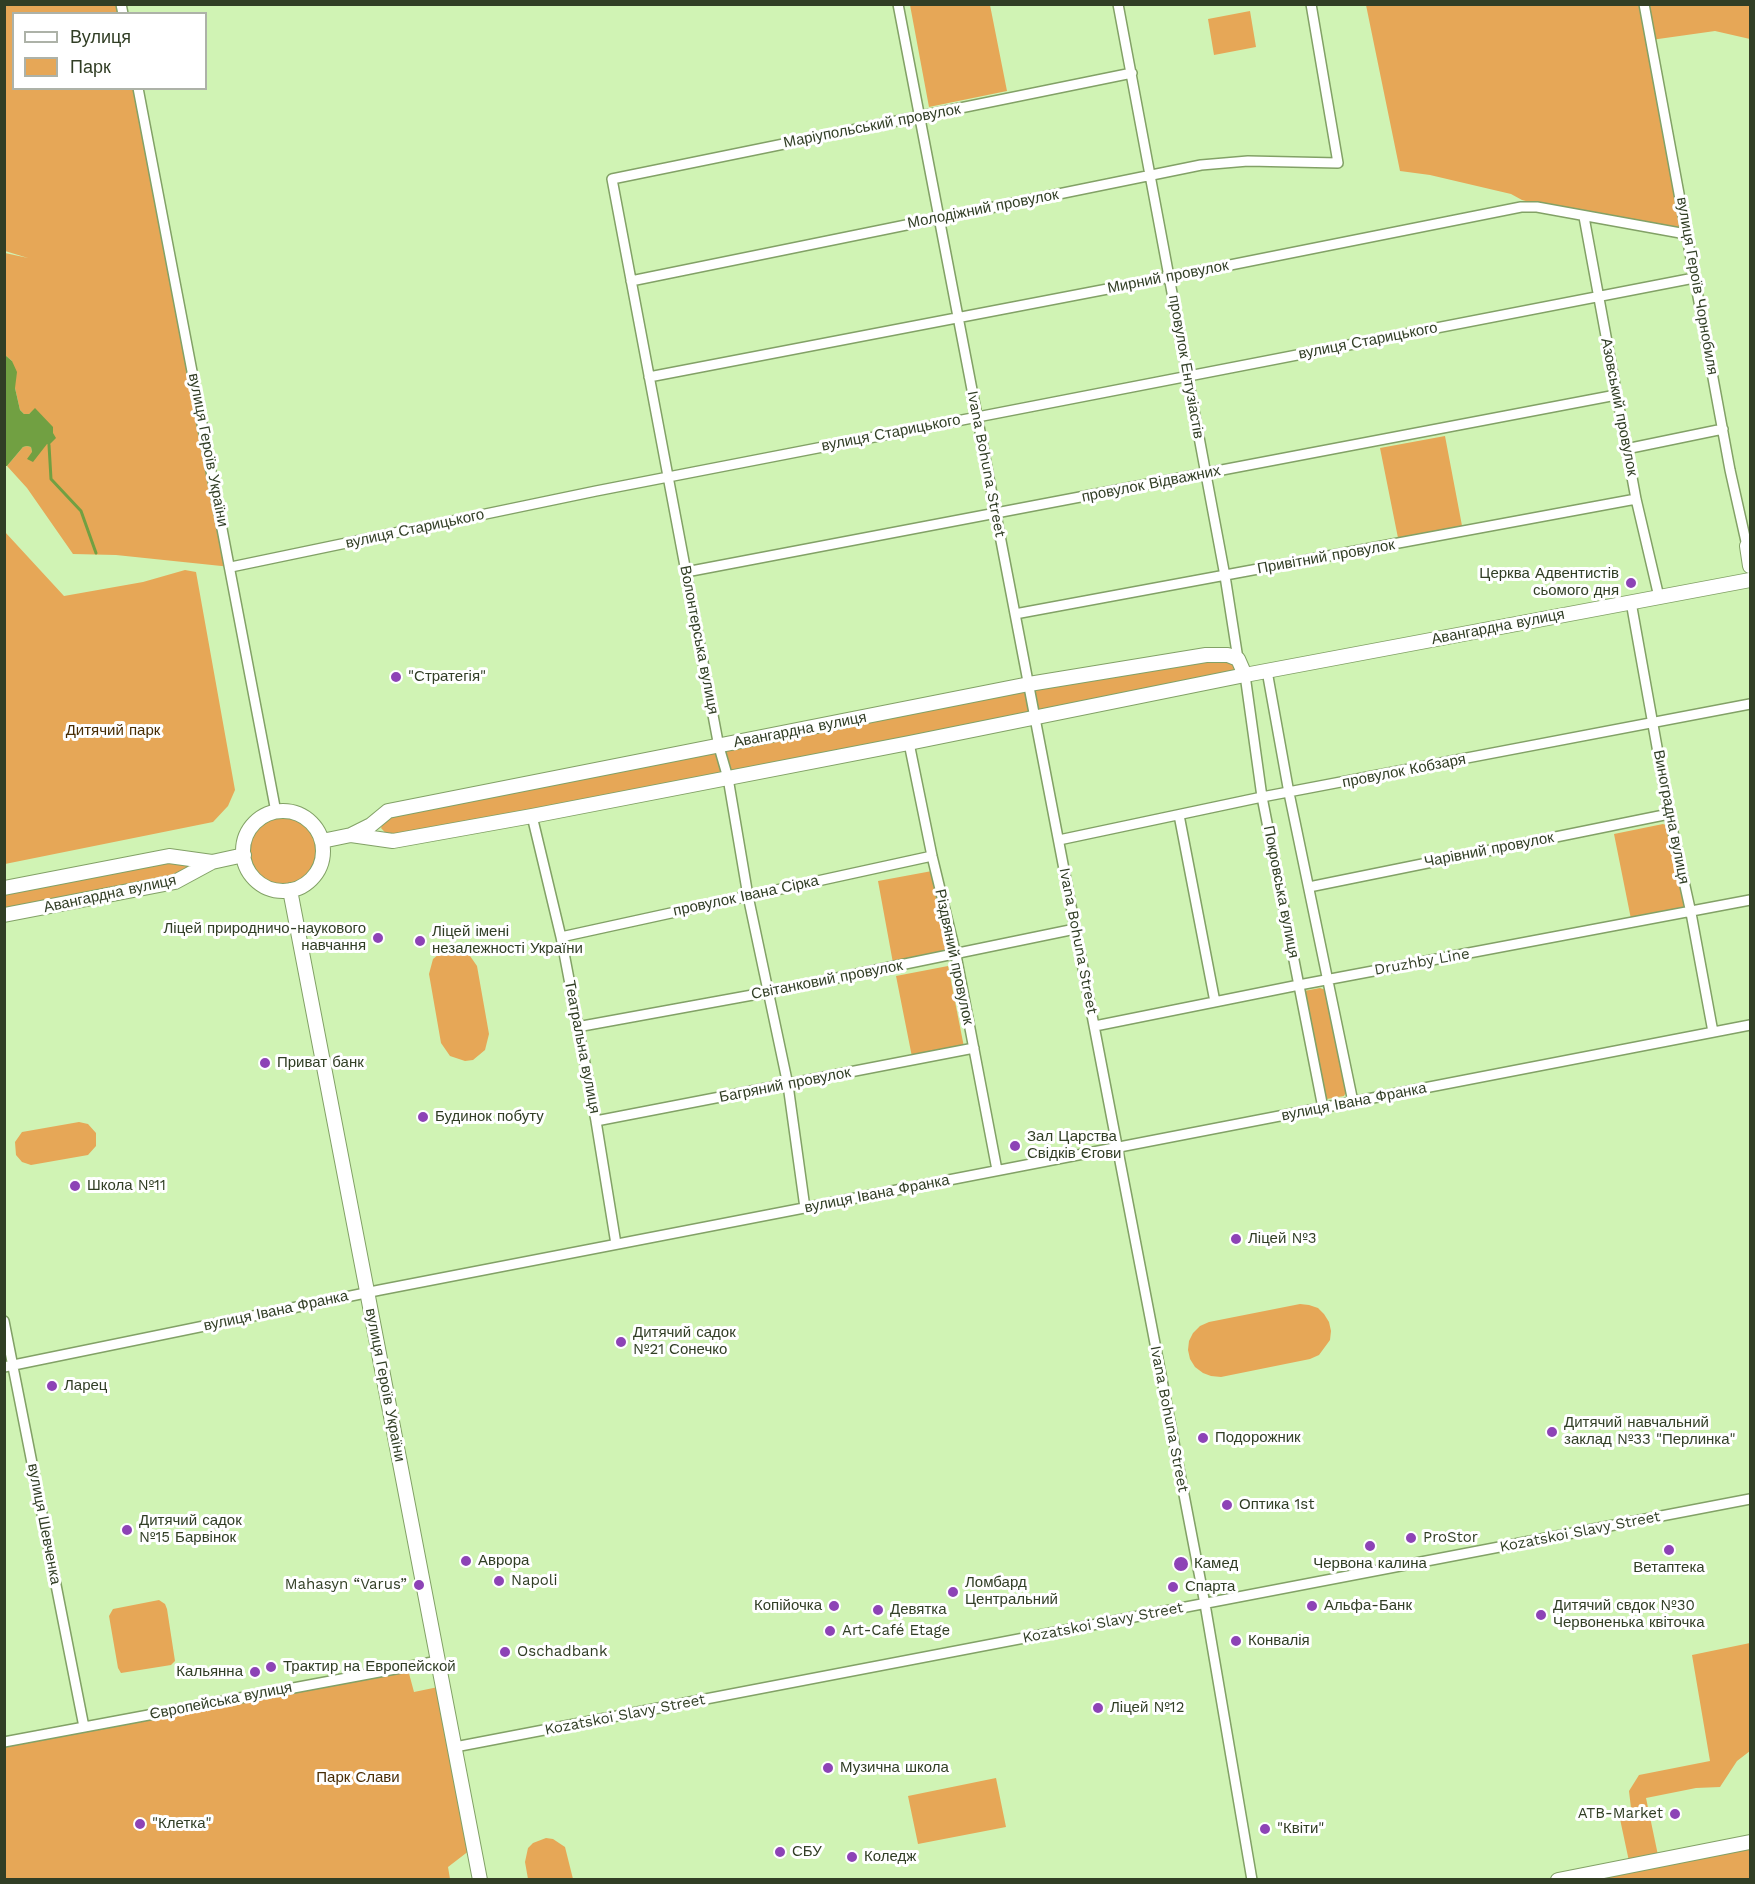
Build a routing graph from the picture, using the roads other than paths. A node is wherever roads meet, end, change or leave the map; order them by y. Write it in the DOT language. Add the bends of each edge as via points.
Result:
graph roads {
  1 [pos="898,4"];
  2 [pos="1118,4"];
  3 [pos="1311,4"];
  4 [pos="1644,4"];
  5 [pos="1132,73"];
  6 [pos="138,90"];
  7 [pos="920,116"];
  8 [pos="1151,176"];
  9 [pos="612,179"];
  10 [pos="1584,217"];
  11 [pos="939,218"];
  12 [pos="1686,234"];
  13 [pos="1170,277"];
  14 [pos="1694,278"];
  15 [pos="631,281"];
  16 [pos="1598,297"];
  17 [pos="958,318"];
  18 [pos="1188,376"];
  19 [pos="649,378"];
  20 [pos="1616,395"];
  21 [pos="977,417"];
  22 [pos="1723,429"];
  23 [pos="1626,449"];
  24 [pos="1206,473"];
  25 [pos="668,477"];
  26 [pos="1636,500"];
  27 [pos="996,513"];
  28 [pos="1749,545"];
  29 [pos="1750,566"];
  30 [pos="231,567"];
  31 [pos="686,573"];
  32 [pos="1225,576"];
  33 [pos="1750,580"];
  34 [pos="1659,597"];
  35 [pos="1631,602"];
  36 [pos="1015,614"];
  37 [pos="1238,659"];
  38 [pos="1267,671"];
  39 [pos="1245,675"];
  40 [pos="1029,684"];
  41 [pos="1750,704"];
  42 [pos="1035,718"];
  43 [pos="1652,723"];
  44 [pos="909,743"];
  45 [pos="719,747"];
  46 [pos="728,778"];
  47 [pos="1289,793"];
  48 [pos="1262,797"];
  49 [pos="276,812"];
  50 [pos="1179,814"];
  51 [pos="1669,814"];
  52 [pos="532,816"];
  53 [pos="351,836"];
  54 [pos="1059,840"];
  55 [pos="322,841"];
  56 [pos="244,855"];
  57 [pos="932,856"];
  58 [pos="212,862"];
  59 [pos="1309,886"];
  60 [pos="4,888"];
  61 [pos="290,890"];
  62 [pos="748,896"];
  63 [pos="1750,900"];
  64 [pos="1691,913"];
  65 [pos="4,915"];
  66 [pos="1076,929"];
  67 [pos="561,937"];
  68 [pos="956,955"];
  69 [pos="1328,980"];
  70 [pos="1299,985"];
  71 [pos="769,992"];
  72 [pos="1215,1002"];
  73 [pos="1750,1025"];
  74 [pos="1095,1026"];
  75 [pos="577,1027"];
  76 [pos="1713,1032"];
  77 [pos="974,1048"];
  78 [pos="788,1085"];
  79 [pos="1353,1102"];
  80 [pos="1323,1108"];
  81 [pos="596,1121"];
  82 [pos="1118,1147"];
  83 [pos="997,1170"];
  84 [pos="805,1208"];
  85 [pos="616,1244"];
  86 [pos="366,1293"];
  87 [pos="4,1321"];
  88 [pos="9,1366"];
  89 [pos="1750,1499"];
  90 [pos="1205,1604"];
  91 [pos="438,1661"];
  92 [pos="84,1727"];
  93 [pos="4,1742"];
  94 [pos="455,1748"];
  95 [pos="1750,1842"];
  96 [pos="480,1880"];
  97 [pos="1252,1880"];
  98 [pos="1558,1880"];
  1 -- 7 [label="street, Ivana Bohuna Street"];
  2 -- 5 [label="street, провулок Ентузіастів"];
  3 -- 8 [label="street, Молодіжний провулок" via="1338,163 1248,161 1201,165"];
  4 -- 12 [label="street, вулиця Героїв Чорнобиля"];
  5 -- 7 [label="street, Маріупольський провулок"];
  5 -- 8 [label="street, провулок Ентузіастів"];
  6 -- 30 [label="street, вулиця Героїв України"];
  7 -- 9 [label="street, Маріупольський провулок"];
  7 -- 11 [label="street, Ivana Bohuna Street"];
  8 -- 11 [label="street, Молодіжний провулок"];
  8 -- 13 [label="street, провулок Ентузіастів"];
  9 -- 15 [label="street, Волонтерська вулиця"];
  10 -- 12 [label="street, Мирний провулок"];
  10 -- 13 [label="street, Мирний провулок" via="1521,207"];
  10 -- 16 [label="street, Азовський провулок"];
  11 -- 15 [label="street, Молодіжний провулок"];
  11 -- 17 [label="street, Ivana Bohuna Street"];
  12 -- 14 [label="street, вулиця Героїв Чорнобиля"];
  13 -- 17 [label="street, Мирний провулок"];
  13 -- 18 [label="street, провулок Ентузіастів"];
  14 -- 16 [label="street, вулиця Старицького"];
  14 -- 22 [label="street, вулиця Героїв Чорнобиля"];
  15 -- 19 [label="street, Волонтерська вулиця"];
  16 -- 18 [label="street, вулиця Старицького"];
  16 -- 20 [label="street, Азовський провулок"];
  17 -- 19 [label="street, Мирний провулок"];
  17 -- 21 [label="street, Ivana Bohuna Street"];
  18 -- 21 [label="street, вулиця Старицького"];
  18 -- 24 [label="street, провулок Ентузіастів"];
  19 -- 25 [label="street, Волонтерська вулиця"];
  20 -- 23 [label="street, Азовський провулок"];
  20 -- 24 [label="street, провулок Відважних"];
  21 -- 25 [label="street, вулиця Старицького"];
  21 -- 27 [label="street, Ivana Bohuna Street"];
  22 -- 23 [label="street"];
  22 -- 28 [label="street, вулиця Героїв Чорнобиля"];
  23 -- 26 [label="street, Азовський провулок"];
  24 -- 27 [label="street, провулок Відважних"];
  24 -- 32 [label="street, провулок Ентузіастів"];
  25 -- 30 [label="street, вулиця Старицького"];
  25 -- 31 [label="street, Волонтерська вулиця"];
  26 -- 32 [label="street, Привітний провулок"];
  26 -- 34 [label="street, Азовський провулок"];
  27 -- 31 [label="street, провулок Відважних"];
  27 -- 36 [label="street, Ivana Bohuna Street"];
  28 -- 29 [label="street, вулиця Героїв Чорнобиля"];
  30 -- 49 [label="street, вулиця Героїв України"];
  31 -- 45 [label="street, Волонтерська вулиця"];
  32 -- 36 [label="street, Привітний провулок"];
  32 -- 37 [label="street, провулок Ентузіастів"];
  33 -- 34 [label="street, Авангардна вулиця"];
  34 -- 35 [label="street, Авангардна вулиця"];
  35 -- 38 [label="street, Авангардна вулиця"];
  35 -- 43 [label="street, Виноградна вулиця"];
  36 -- 40 [label="street, Ivana Bohuna Street"];
  37 -- 39 [label="street"];
  37 -- 40 [label="street, Авангардна вулиця" via="1228,655 1185,657"];
  38 -- 39 [label="street, Авангардна вулиця"];
  38 -- 47 [label="street, Покровська вулиця"];
  39 -- 42 [label="street, Авангардна вулиця"];
  39 -- 48 [label="street, Покровська вулиця"];
  40 -- 42 [label="street, Ivana Bohuna Street"];
  40 -- 45 [label="street, Авангардна вулиця"];
  41 -- 43 [label="street, провулок Кобзаря"];
  42 -- 44 [label="street, Авангардна вулиця"];
  42 -- 54 [label="street, Ivana Bohuna Street"];
  43 -- 47 [label="street, провулок Кобзаря"];
  43 -- 51 [label="street, Виноградна вулиця"];
  44 -- 46 [label="street, Авангардна вулиця"];
  44 -- 57 [label="street, Різдвяний провулок"];
  45 -- 46 [label="street, Волонтерська вулиця"];
  45 -- 53 [label="street, Авангардна вулиця" via="388,811"];
  46 -- 52 [label="street, Авангардна вулиця"];
  46 -- 62 [label="street, Волонтерська вулиця"];
  47 -- 48 [label="street, провулок Кобзаря"];
  47 -- 59 [label="street, Покровська вулиця"];
  48 -- 50 [label="street, провулок Кобзаря"];
  48 -- 70 [label="street, Покровська вулиця"];
  49 -- 55 [label="street" via="305,817 313,823"];
  49 -- 56 [label="street" via="251,827"];
  50 -- 54 [label="street, провулок Кобзаря"];
  50 -- 72 [label="street"];
  51 -- 59 [label="street, Чарівний провулок"];
  51 -- 64 [label="street, Виноградна вулиця"];
  52 -- 53 [label="street, Авангардна вулиця" via="393,841"];
  52 -- 67 [label="street, Театральна вулиця"];
  53 -- 55 [label="street, Авангардна вулиця"];
  54 -- 66 [label="street, Ivana Bohuna Street"];
  55 -- 61 [label="street" via="320,868 308,883"];
  56 -- 58 [label="street, Авангардна вулиця"];
  56 -- 61 [label="street" via="250,873 263,886"];
  57 -- 62 [label="street, провулок Івана Сірка"];
  57 -- 68 [label="street, Різдвяний провулок"];
  58 -- 60 [label="street, Авангардна вулиця" via="169,856"];
  58 -- 65 [label="street, Авангардна вулиця" via="175,882"];
  59 -- 69 [label="street, Покровська вулиця"];
  61 -- 86 [label="street, вулиця Героїв України"];
  62 -- 67 [label="street, провулок Івана Сірка"];
  62 -- 71 [label="street, Волонтерська вулиця"];
  63 -- 64 [label="street, Druzhby Line"];
  64 -- 69 [label="street, Druzhby Line"];
  64 -- 76 [label="street, Виноградна вулиця"];
  66 -- 68 [label="street, Світанковий провулок"];
  66 -- 74 [label="street, Ivana Bohuna Street"];
  67 -- 75 [label="street, Театральна вулиця"];
  68 -- 71 [label="street, Світанковий провулок"];
  68 -- 77 [label="street, Різдвяний провулок"];
  69 -- 70 [label="street, Druzhby Line"];
  69 -- 79 [label="street, Покровська вулиця"];
  70 -- 72 [label="street, Druzhby Line"];
  70 -- 80 [label="street, Покровська вулиця"];
  71 -- 75 [label="street, Світанковий провулок"];
  71 -- 78 [label="street, Волонтерська вулиця"];
  72 -- 74 [label="street, Druzhby Line"];
  73 -- 76 [label="street, вулиця Івана Франка"];
  74 -- 82 [label="street, Ivana Bohuna Street"];
  75 -- 81 [label="street, Театральна вулиця"];
  76 -- 79 [label="street, вулиця Івана Франка"];
  77 -- 78 [label="street, Багряний провулок"];
  77 -- 83 [label="street, Різдвяний провулок"];
  78 -- 81 [label="street, Багряний провулок"];
  78 -- 84 [label="street, Волонтерська вулиця"];
  79 -- 80 [label="street, вулиця Івана Франка"];
  80 -- 82 [label="street, вулиця Івана Франка"];
  81 -- 85 [label="street, Театральна вулиця"];
  82 -- 83 [label="street, вулиця Івана Франка"];
  82 -- 90 [label="street, Ivana Bohuna Street"];
  83 -- 84 [label="street, вулиця Івана Франка"];
  84 -- 85 [label="street, вулиця Івана Франка"];
  85 -- 86 [label="street, вулиця Івана Франка"];
  86 -- 88 [label="street, вулиця Івана Франка"];
  86 -- 91 [label="street, вулиця Героїв України"];
  87 -- 88 [label="street, вулиця Шевченка"];
  88 -- 92 [label="street, вулиця Шевченка"];
  89 -- 90 [label="street, Kozatskoi Slavy Street"];
  90 -- 94 [label="street, Kozatskoi Slavy Street"];
  90 -- 97 [label="street, Ivana Bohuna Street"];
  91 -- 92 [label="street, Європейська вулиця"];
  91 -- 94 [label="street, вулиця Героїв України"];
  92 -- 93 [label="street, Європейська вулиця"];
  94 -- 96 [label="street, вулиця Героїв України"];
  95 -- 98 [label="street"];
}
